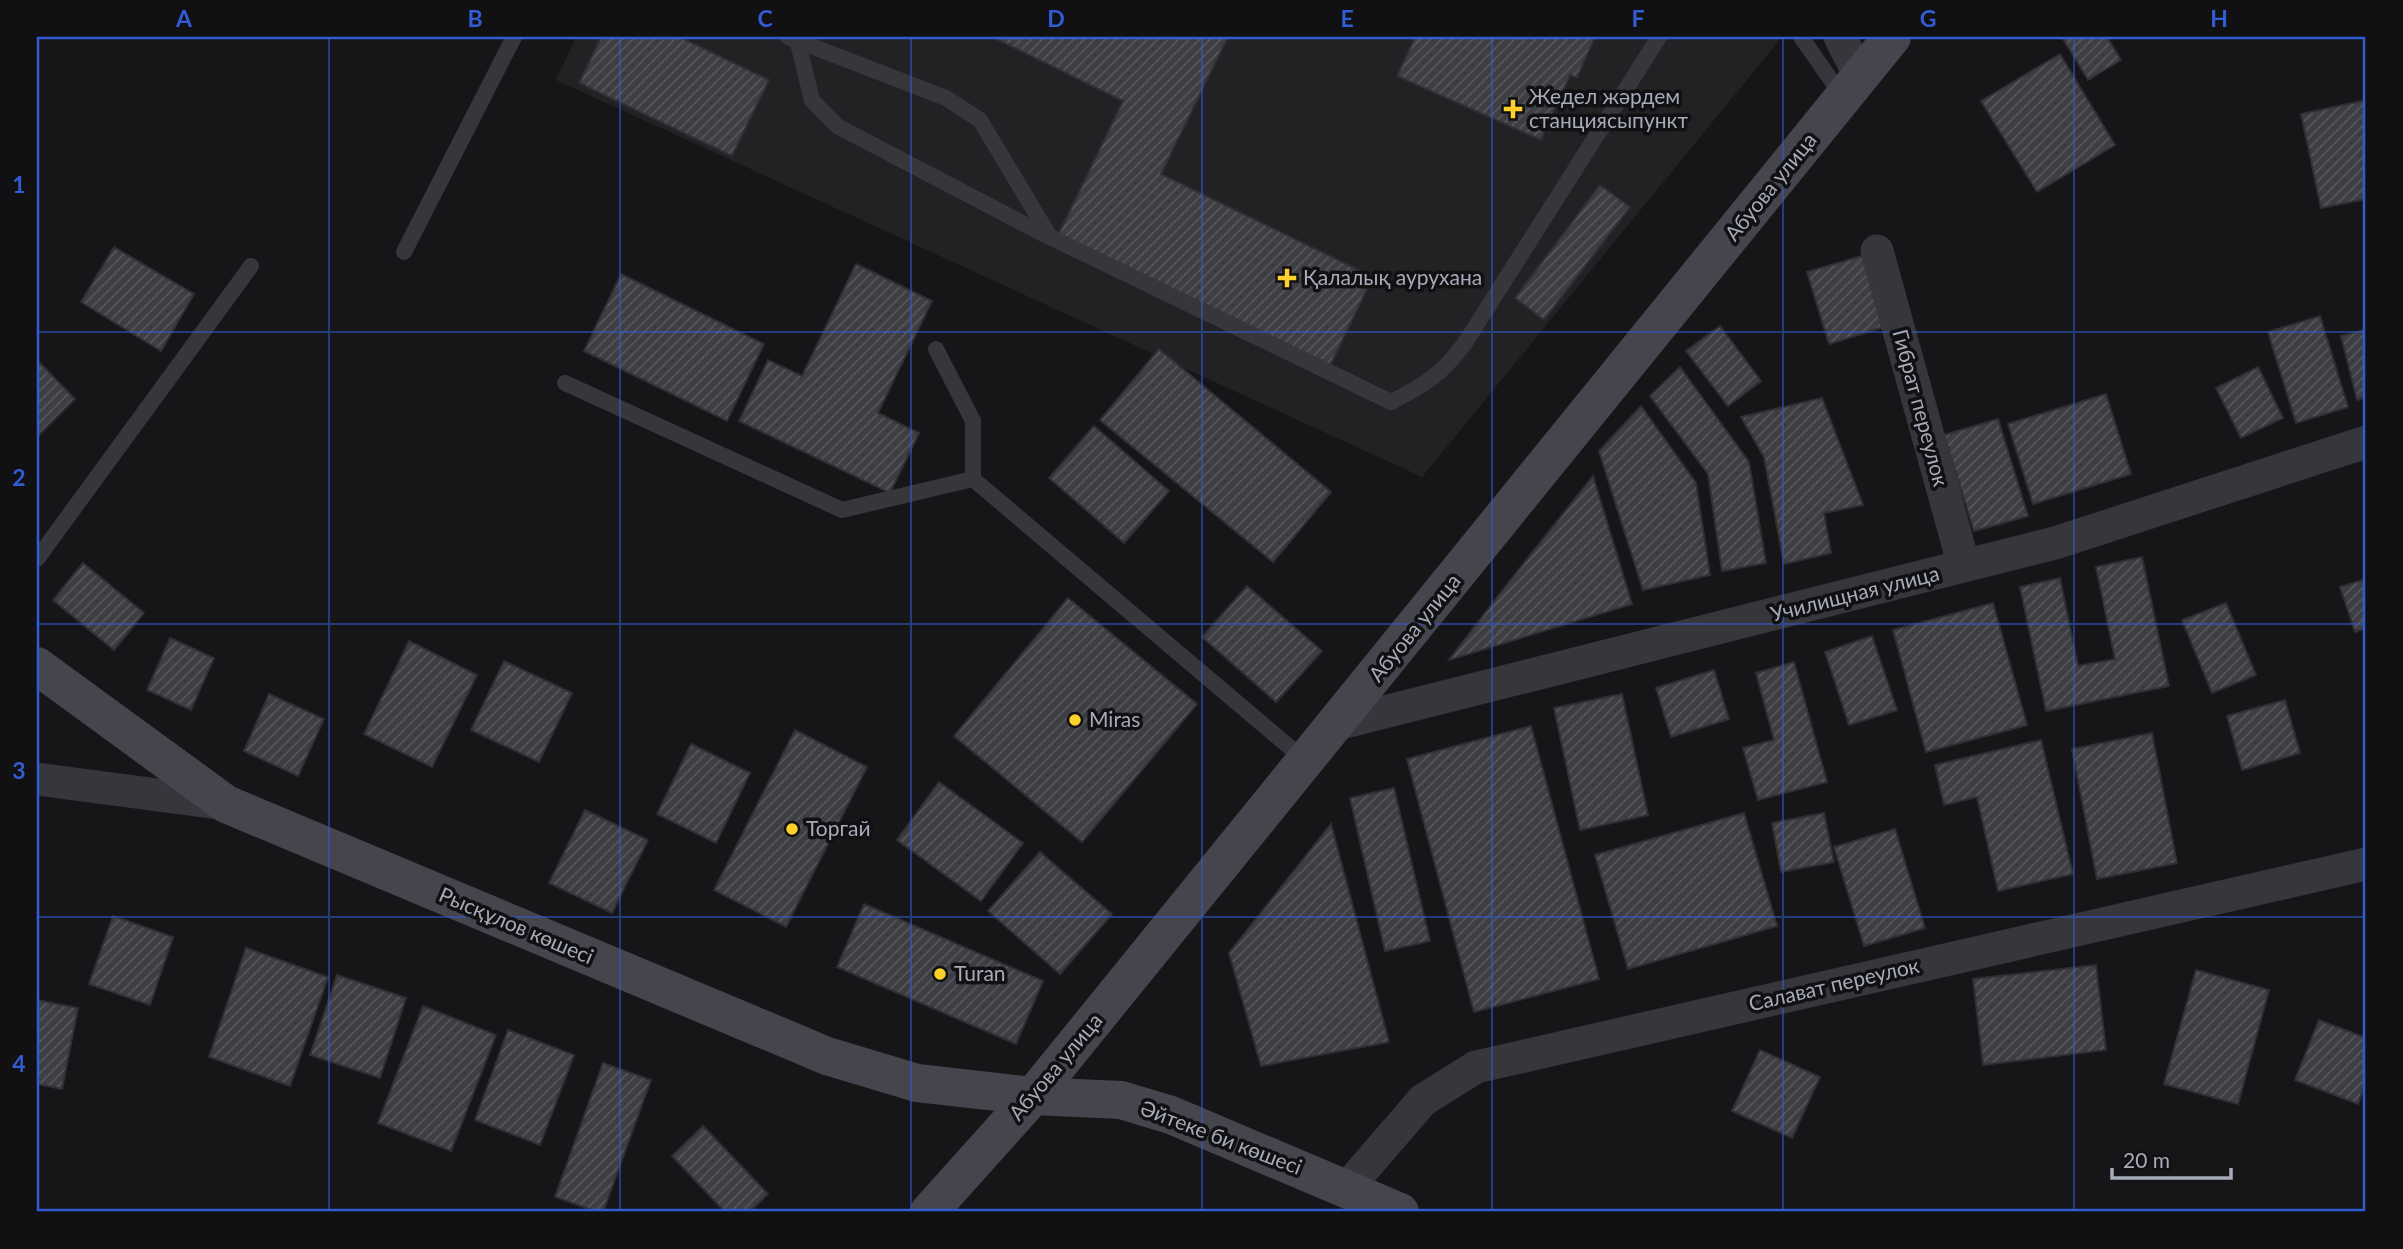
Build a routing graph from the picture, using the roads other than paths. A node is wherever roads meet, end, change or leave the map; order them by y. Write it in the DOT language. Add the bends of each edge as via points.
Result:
graph roads {
  1 [pos="514,37"];
  2 [pos="1659,37"];
  3 [pos="1801,37"];
  4 [pos="1840,37"];
  5 [pos="1892,37"];
  6 [pos="793,40"];
  7 [pos="1851,87"];
  8 [pos="1050,237"];
  9 [pos="1877,251"];
  10 [pos="404,252"];
  11 [pos="251,266"];
  12 [pos="936,349"];
  13 [pos="565,383"];
  14 [pos="2366,442"];
  15 [pos="972,479"];
  16 [pos="37,559"];
  17 [pos="1964,566"];
  18 [pos="37,666"];
  19 [pos="1337,724"];
  20 [pos="1306,761"];
  21 [pos="37,779"];
  22 [pos="226,804"];
  23 [pos="2366,864"];
  24 [pos="1033,1096"];
  25 [pos="1347,1188"];
  26 [pos="929,1212"];
  27 [pos="1401,1212"];
  1 -- 10 [label="lane"];
  2 -- 8 [label="lane" via="1465,343 1444,371 1391,402"];
  3 -- 7 [label="lane"];
  4 -- 7 [label="street"];
  5 -- 7 [label="street, Абуова улица"];
  6 -- 8 [label="lane" via="812,100 837,125"];
  6 -- 8 [label="lane" via="946,98 980,120"];
  7 -- 19 [label="street, Абуова улица"];
  9 -- 17 [label="street, Гибрат переулок"];
  11 -- 16 [label="lane"];
  12 -- 15 [label="lane" via="973,421"];
  13 -- 15 [label="lane" via="842,510"];
  14 -- 17 [label="street, Училищная улица" via="2055,543"];
  15 -- 20 [label="lane"];
  17 -- 19 [label="street, Училищная улица"];
  18 -- 22 [label="street, Рысқұлов көшесі"];
  19 -- 20 [label="street, Абуова улица"];
  20 -- 24 [label="street, Абуова улица"];
  21 -- 22 [label="street"];
  22 -- 24 [label="street, Рысқұлов көшесі" via="827,1056 917,1083"];
  23 -- 25 [label="street, Салават переулок" via="1476,1067 1423,1100"];
  24 -- 25 [label="street, Әйтеке би көшесі" via="1121,1100 1171,1115"];
  24 -- 26 [label="street, Абуова улица"];
  25 -- 27 [label="street, Әйтеке би көшесі"];
}
